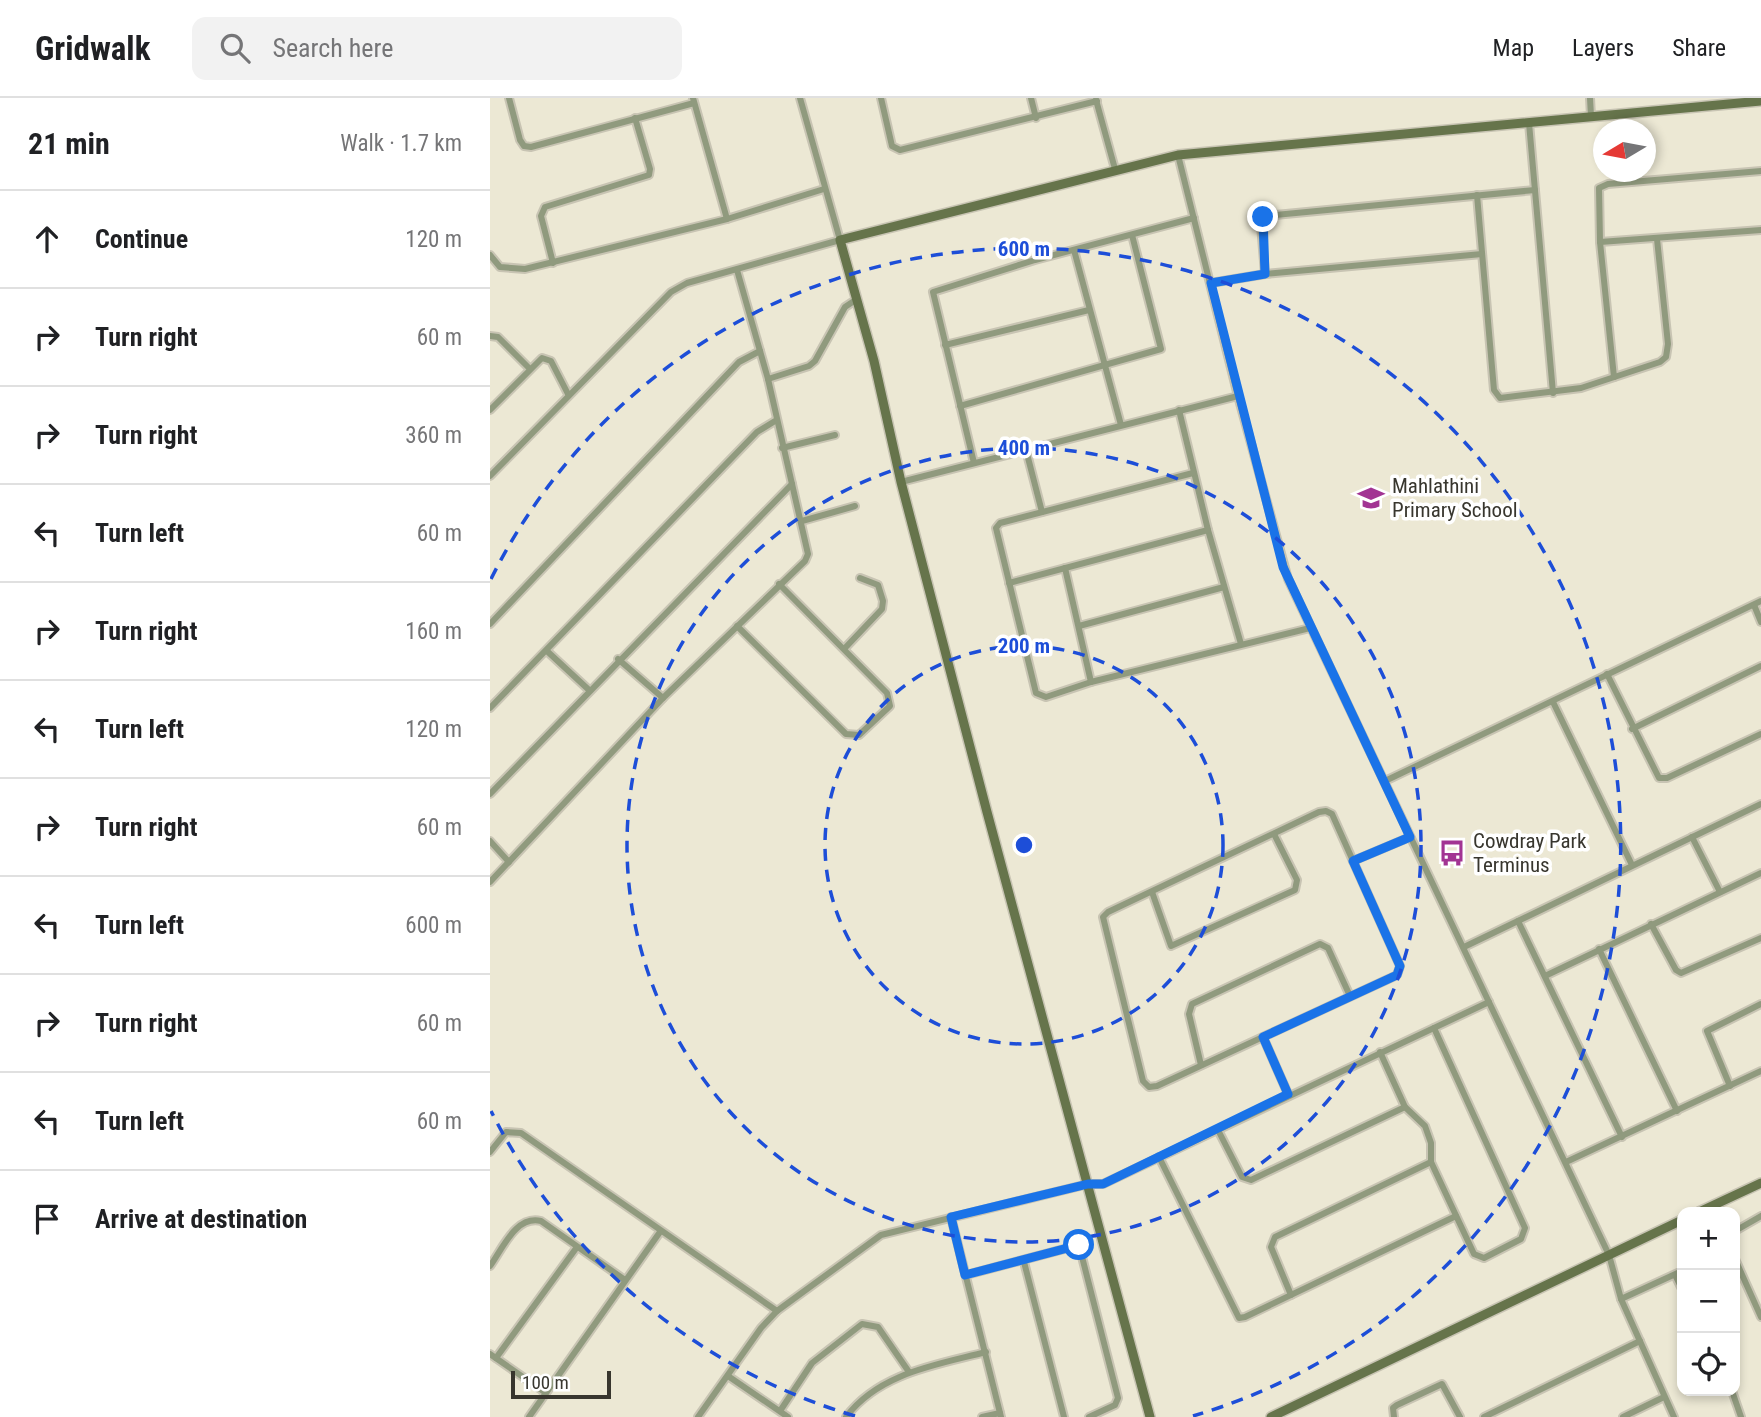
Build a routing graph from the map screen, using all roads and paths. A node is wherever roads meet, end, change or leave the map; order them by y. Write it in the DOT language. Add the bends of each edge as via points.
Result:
graph roads {
  1 [pos="509,98"];
  2 [pos="800,98"];
  3 [pos="881,98"];
  4 [pos="1031,98"];
  5 [pos="1590,98"];
  6 [pos="1096,99"];
  7 [pos="693,101"];
  8 [pos="1761,101"];
  9 [pos="1591,116"];
  10 [pos="635,118"];
  11 [pos="1036,118"];
  12 [pos="1529,123"];
  13 [pos="1178,155"];
  14 [pos="1115,169"];
  15 [pos="1761,171"];
  16 [pos="824,189"];
  17 [pos="1535,190"];
  18 [pos="1477,195"];
  19 [pos="1194,218"];
  20 [pos="727,219"];
  21 [pos="1761,230"];
  22 [pos="1132,235"];
  23 [pos="1657,239"];
  24 [pos="840,240"];
  25 [pos="1600,243"];
  26 [pos="1074,250"];
  27 [pos="1482,254"];
  28 [pos="490,255"];
  29 [pos="553,262"];
  30 [pos="737,270"];
  31 [pos="1265,274"];
  32 [pos="1211,283"];
  33 [pos="857,299"];
  34 [pos="1089,310"];
  35 [pos="490,336"];
  36 [pos="946,345"];
  37 [pos="760,351"];
  38 [pos="1105,367"];
  39 [pos="529,368"];
  40 [pos="1614,377"];
  41 [pos="768,379"];
  42 [pos="1553,393"];
  43 [pos="568,394"];
  44 [pos="1238,396"];
  45 [pos="960,406"];
  46 [pos="490,410"];
  47 [pos="1179,410"];
  48 [pos="775,422"];
  49 [pos="1121,425"];
  50 [pos="835,435"];
  51 [pos="782,448"];
  52 [pos="1026,450"];
  53 [pos="974,463"];
  54 [pos="1193,472"];
  55 [pos="490,476"];
  56 [pos="901,482"];
  57 [pos="792,484"];
  58 [pos="855,506"];
  59 [pos="1042,512"];
  60 [pos="802,521"];
  61 [pos="1208,530"];
  62 [pos="1065,568"];
  63 [pos="860,578"];
  64 [pos="1009,583"];
  65 [pos="779,584"];
  66 [pos="1224,587"];
  67 [pos="1761,601"];
  68 [pos="1754,605"];
  69 [pos="1761,622"];
  70 [pos="490,624"];
  71 [pos="737,626"];
  72 [pos="1079,626"];
  73 [pos="1310,628"];
  74 [pos="1241,644"];
  75 [pos="845,648"];
  76 [pos="548,652"];
  77 [pos="618,659"];
  78 [pos="1761,666"];
  79 [pos="1607,674"];
  80 [pos="1091,682"];
  81 [pos="589,690"];
  82 [pos="663,698"];
  83 [pos="1553,702"];
  84 [pos="490,708"];
  85 [pos="1632,729"];
  86 [pos="1761,734"];
  87 [pos="1385,781"];
  88 [pos="490,794"];
  89 [pos="1761,804"];
  90 [pos="1274,834"];
  91 [pos="1692,836"];
  92 [pos="1410,837"];
  93 [pos="490,841"];
  94 [pos="1353,861"];
  95 [pos="509,862"];
  96 [pos="1632,865"];
  97 [pos="1761,873"];
  98 [pos="490,882"];
  99 [pos="1720,891"];
  100 [pos="1152,892"];
  101 [pos="1518,921"];
  102 [pos="1651,924"];
  103 [pos="1761,938"];
  104 [pos="1464,947"];
  105 [pos="1599,949"];
  106 [pos="1545,975"];
  107 [pos="1350,996"];
  108 [pos="1489,1002"];
  109 [pos="1761,1003"];
  110 [pos="1434,1028"];
  111 [pos="1263,1037"];
  112 [pos="1380,1052"];
  113 [pos="1201,1065"];
  114 [pos="1761,1071"];
  115 [pos="1730,1086"];
  116 [pos="1288,1094"];
  117 [pos="1405,1107"];
  118 [pos="1677,1111"];
  119 [pos="1218,1130"];
  120 [pos="1622,1137"];
  121 [pos="490,1152"];
  122 [pos="1159,1157"];
  123 [pos="1431,1162"];
  124 [pos="1566,1162"];
  125 [pos="1761,1183"];
  126 [pos="1088,1184"];
  127 [pos="1710,1207"];
  128 [pos="1456,1216"];
  129 [pos="1761,1216"];
  130 [pos="951,1217"];
  131 [pos="1677,1222"];
  132 [pos="1740,1228"];
  133 [pos="660,1232"];
  134 [pos="577,1247"];
  135 [pos="1609,1255"];
  136 [pos="1024,1262"];
  137 [pos="490,1266"];
  138 [pos="1740,1270"];
  139 [pos="965,1275"];
  140 [pos="1675,1275"];
  141 [pos="1677,1279"];
  142 [pos="625,1280"];
  143 [pos="1291,1295"];
  144 [pos="1621,1298"];
  145 [pos="776,1311"];
  146 [pos="1761,1317"];
  147 [pos="1640,1341"];
  148 [pos="986,1352"];
  149 [pos="493,1356"];
  150 [pos="909,1371"];
  151 [pos="728,1376"];
  152 [pos="545,1393"];
  153 [pos="1664,1396"];
  154 [pos="1734,1396"];
  155 [pos="780,1411"];
  156 [pos="1000,1415"];
  157 [pos="529,1417"];
  158 [pos="698,1417"];
  159 [pos="788,1417"];
  160 [pos="846,1417"];
  161 [pos="982,1417"];
  162 [pos="1064,1417"];
  163 [pos="1089,1417"];
  164 [pos="1150,1417"];
  165 [pos="1271,1417"];
  166 [pos="1394,1417"];
  167 [pos="1460,1417"];
  168 [pos="1484,1417"];
  169 [pos="1623,1417"];
  170 [pos="1674,1417"];
  171 [pos="1741,1417"];
  1 -- 10 [label="street" via="524,146"];
  2 -- 16 [label="street"];
  3 -- 11 [label="street" via="892,146 900,150"];
  4 -- 11 [label="street"];
  5 -- 9 [label="street"];
  6 -- 11 [label="street"];
  6 -- 14 [label="street"];
  7 -- 10 [label="street"];
  7 -- 20 [label="street"];
  8 -- 9 [label="street"];
  9 -- 12 [label="street"];
  10 -- 29 [label="street" via="649,175 545,207 541,216"];
  12 -- 13 [label="street"];
  12 -- 17 [label="street"];
  13 -- 14 [label="street"];
  13 -- 19 [label="street"];
  14 -- 24 [label="street"];
  15 -- 25 [label="street" via="1602,186 1598,192"];
  16 -- 20 [label="street"];
  16 -- 24 [label="street"];
  17 -- 18 [label="street"];
  17 -- 42 [label="street"];
  18 -- 27 [label="street"];
  18 -- 31 [label="street" via="1265,216 1261,225"];
  19 -- 22 [label="street"];
  19 -- 32 [label="street"];
  20 -- 29 [label="street"];
  21 -- 23 [label="street"];
  22 -- 26 [label="street"];
  22 -- 38 [label="street" via="1162,345 1157,352"];
  23 -- 25 [label="street"];
  23 -- 40 [label="street" via="1667,352 1660,362"];
  24 -- 30 [label="street"];
  24 -- 33 [label="street"];
  25 -- 40 [label="street"];
  26 -- 34 [label="street"];
  26 -- 36 [label="street" via="936,289 932,297"];
  27 -- 31 [label="street"];
  27 -- 42 [label="street" via="1494,390 1503,399"];
  28 -- 29 [label="street" via="500,267 512,269"];
  30 -- 37 [label="street"];
  30 -- 43 [label="street" via="671,292"];
  31 -- 32 [label="street"];
  32 -- 44 [label="street"];
  33 -- 41 [label="street" via="845,307 815,361"];
  33 -- 56 [label="street"];
  34 -- 36 [label="street"];
  34 -- 38 [label="street"];
  35 -- 39 [label="street" via="498,337"];
  36 -- 45 [label="street"];
  37 -- 41 [label="street"];
  37 -- 70 [label="street" via="739,362"];
  38 -- 45 [label="street"];
  38 -- 49 [label="street"];
  39 -- 43 [label="street" via="542,358 551,361"];
  39 -- 46 [label="street"];
  40 -- 42 [label="street"];
  41 -- 48 [label="street"];
  43 -- 55 [label="street"];
  44 -- 47 [label="street"];
  44 -- 73 [label="street" via="1283,567"];
  45 -- 53 [label="street"];
  47 -- 49 [label="street"];
  47 -- 54 [label="street"];
  48 -- 51 [label="street"];
  48 -- 76 [label="street" via="757,432"];
  49 -- 52 [label="street"];
  50 -- 51 [label="street"];
  51 -- 57 [label="street"];
  52 -- 53 [label="street"];
  52 -- 59 [label="street"];
  53 -- 56 [label="street"];
  54 -- 59 [label="street"];
  54 -- 61 [label="street"];
  56 -- 126 [label="street"];
  57 -- 60 [label="street"];
  57 -- 77 [label="street"];
  58 -- 60 [label="street"];
  59 -- 64 [label="street" via="996,528"];
  60 -- 65 [label="street" via="808,554"];
  61 -- 62 [label="street"];
  61 -- 66 [label="street"];
  62 -- 64 [label="street"];
  62 -- 72 [label="street"];
  63 -- 75 [label="street" via="877,585 882,609"];
  64 -- 80 [label="street" via="1036,693 1046,697"];
  65 -- 71 [label="street"];
  65 -- 75 [label="street"];
  66 -- 72 [label="street"];
  66 -- 74 [label="street"];
  67 -- 68 [label="street"];
  68 -- 69 [label="street"];
  68 -- 79 [label="street"];
  71 -- 75 [label="street" via="852,737 890,706 891,700"];
  71 -- 82 [label="street"];
  72 -- 80 [label="street"];
  73 -- 74 [label="street"];
  73 -- 87 [label="street"];
  74 -- 80 [label="street"];
  76 -- 81 [label="street"];
  76 -- 84 [label="street"];
  77 -- 81 [label="street"];
  77 -- 82 [label="street"];
  78 -- 85 [label="street"];
  79 -- 83 [label="street"];
  79 -- 85 [label="street"];
  81 -- 88 [label="street"];
  82 -- 95 [label="street"];
  83 -- 87 [label="street"];
  83 -- 96 [label="street"];
  85 -- 86 [label="street" via="1656,775 1664,779"];
  87 -- 92 [label="street"];
  89 -- 91 [label="street"];
  90 -- 94 [label="street" via="1326,811 1332,814"];
  90 -- 100 [label="street"];
  90 -- 100 [label="street" via="1297,880 1295,890 1171,946"];
  91 -- 96 [label="street"];
  91 -- 99 [label="street"];
  92 -- 94 [label="street"];
  92 -- 104 [label="street"];
  93 -- 95 [label="street"];
  94 -- 107 [label="street" via="1400,966 1397,975"];
  95 -- 98 [label="street"];
  96 -- 101 [label="street"];
  97 -- 99 [label="street"];
  99 -- 102 [label="street"];
  100 -- 113 [label="street" via="1103,917 1143,1080 1154,1087"];
  101 -- 104 [label="street"];
  101 -- 106 [label="street"];
  102 -- 103 [label="street" via="1682,973"];
  102 -- 105 [label="street"];
  104 -- 108 [label="street"];
  105 -- 106 [label="street"];
  105 -- 118 [label="street"];
  106 -- 120 [label="street"];
  107 -- 111 [label="street"];
  107 -- 113 [label="street" via="1324,945 1285,961 1190,1007"];
  108 -- 110 [label="street"];
  108 -- 124 [label="street"];
  109 -- 115 [label="street" via="1707,1031"];
  110 -- 112 [label="street"];
  110 -- 128 [label="street" via="1525,1231 1521,1239 1480,1258"];
  111 -- 113 [label="street"];
  111 -- 116 [label="street"];
  112 -- 116 [label="street"];
  112 -- 117 [label="street"];
  114 -- 115 [label="street"];
  115 -- 118 [label="street"];
  116 -- 119 [label="street"];
  117 -- 119 [label="street" via="1251,1180 1242,1177"];
  117 -- 123 [label="street" via="1424,1126 1431,1143"];
  118 -- 120 [label="street"];
  119 -- 122 [label="street"];
  120 -- 124 [label="street"];
  121 -- 133 [label="street" via="506,1132 521,1133"];
  122 -- 126 [label="street" via="1103,1184"];
  122 -- 143 [label="street" via="1235,1315 1245,1317"];
  123 -- 128 [label="street"];
  123 -- 143 [label="street" via="1275,1237 1271,1247"];
  124 -- 135 [label="street"];
  125 -- 127 [label="street"];
  126 -- 130 [label="street"];
  126 -- 164 [label="street"];
  128 -- 143 [label="street"];
  129 -- 132 [label="street"];
  130 -- 139 [label="street"];
  130 -- 145 [label="street" via="881,1235"];
  131 -- 135 [label="street"];
  133 -- 142 [label="street"];
  133 -- 145 [label="street"];
  134 -- 137 [label="street" via="541,1221 526,1220"];
  134 -- 142 [label="street"];
  134 -- 149 [label="street"];
  135 -- 144 [label="street"];
  135 -- 165 [label="street"];
  136 -- 139 [label="street"];
  136 -- 162 [label="street"];
  136 -- 163 [label="street" via="1079,1245 1118,1398 1115,1405"];
  138 -- 146 [label="street"];
  139 -- 148 [label="street"];
  140 -- 141 [label="street"];
  140 -- 144 [label="street"];
  142 -- 152 [label="street"];
  144 -- 147 [label="street"];
  145 -- 151 [label="street"];
  147 -- 153 [label="street"];
  147 -- 168 [label="street"];
  148 -- 150 [label="street"];
  148 -- 156 [label="street"];
  149 -- 152 [label="street"];
  150 -- 155 [label="street" via="878,1327 862,1324 812,1363"];
  150 -- 160 [label="street" via="872,1391"];
  151 -- 155 [label="street"];
  151 -- 158 [label="street"];
  152 -- 157 [label="street"];
  153 -- 169 [label="street"];
  153 -- 170 [label="street"];
  154 -- 171 [label="street"];
  155 -- 159 [label="street"];
  156 -- 161 [label="street"];
  166 -- 167 [label="street" via="1397,1405 1442,1384"];
}
